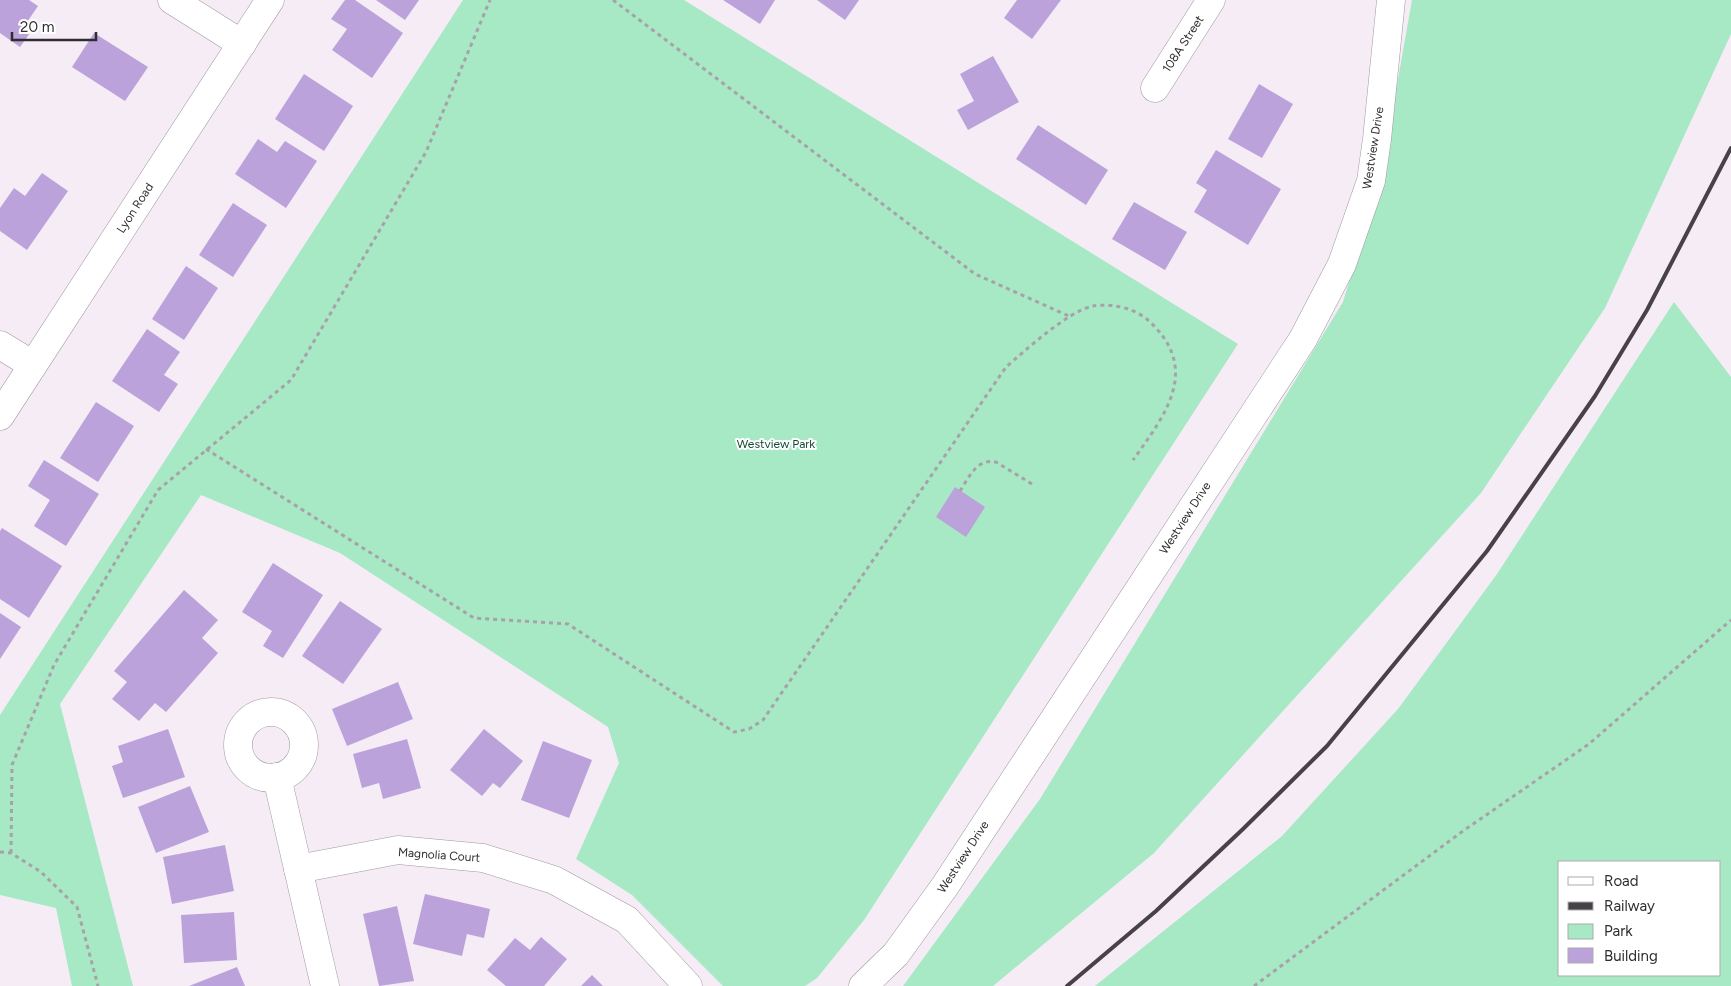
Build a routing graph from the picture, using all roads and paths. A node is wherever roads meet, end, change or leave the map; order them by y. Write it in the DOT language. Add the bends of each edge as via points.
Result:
graph roads {
  1 [pos="172,0"];
  2 [pos="270,0"];
  3 [pos="490,0"];
  4 [pos="613,0"];
  5 [pos="1211,0"];
  6 [pos="1391,0"];
  7 [pos="242,44"];
  8 [pos="1155,88"];
  9 [pos="1071,317"];
  10 [pos="0,345"];
  11 [pos="33,365"];
  12 [pos="0,416"];
  13 [pos="206,449"];
  14 [pos="1133,460"];
  15 [pos="1032,484"];
  16 [pos="960,490"];
  17 [pos="1731,620"];
  18 [pos="277,777"];
  19 [pos="0,852"];
  20 [pos="11,853"];
  21 [pos="298,869"];
  22 [pos="98,986"];
  23 [pos="325,986"];
  24 [pos="688,986"];
  25 [pos="863,986"];
  26 [pos="1254,986"];
  1 -- 7 [label="street"];
  2 -- 7 [label="street, Lyon Road"];
  3 -- 13 [label="path" via="426,152 291,380"];
  4 -- 9 [label="path" via="975,274"];
  5 -- 8 [label="street, 108A Street"];
  6 -- 25 [label="street, Westview Drive" via="1371,181 1342,264 1303,339 945,886 896,954"];
  7 -- 11 [label="street, Lyon Road"];
  9 -- 13 [label="path" via="1006,366 763,720 749,730 734,732 568,624 474,618"];
  9 -- 14 [label="path" via="1092,306 1118,306 1143,316 1165,336 1177,366 1169,406"];
  10 -- 11 [label="street"];
  11 -- 12 [label="street, Lyon Road"];
  13 -- 20 [label="path" via="158,490 54,665 12,765"];
  15 -- 16 [label="path" via="989,460 974,469"];
  17 -- 26 [label="path" via="1589,744 1463,831"];
  18 -- 21 [label="street"];
  19 -- 20 [label="path"];
  20 -- 22 [label="path" via="41,872 77,907"];
  21 -- 23 [label="street"];
  21 -- 24 [label="street, Magnolia Court" via="398,850 483,858 554,880 626,920"];
}
